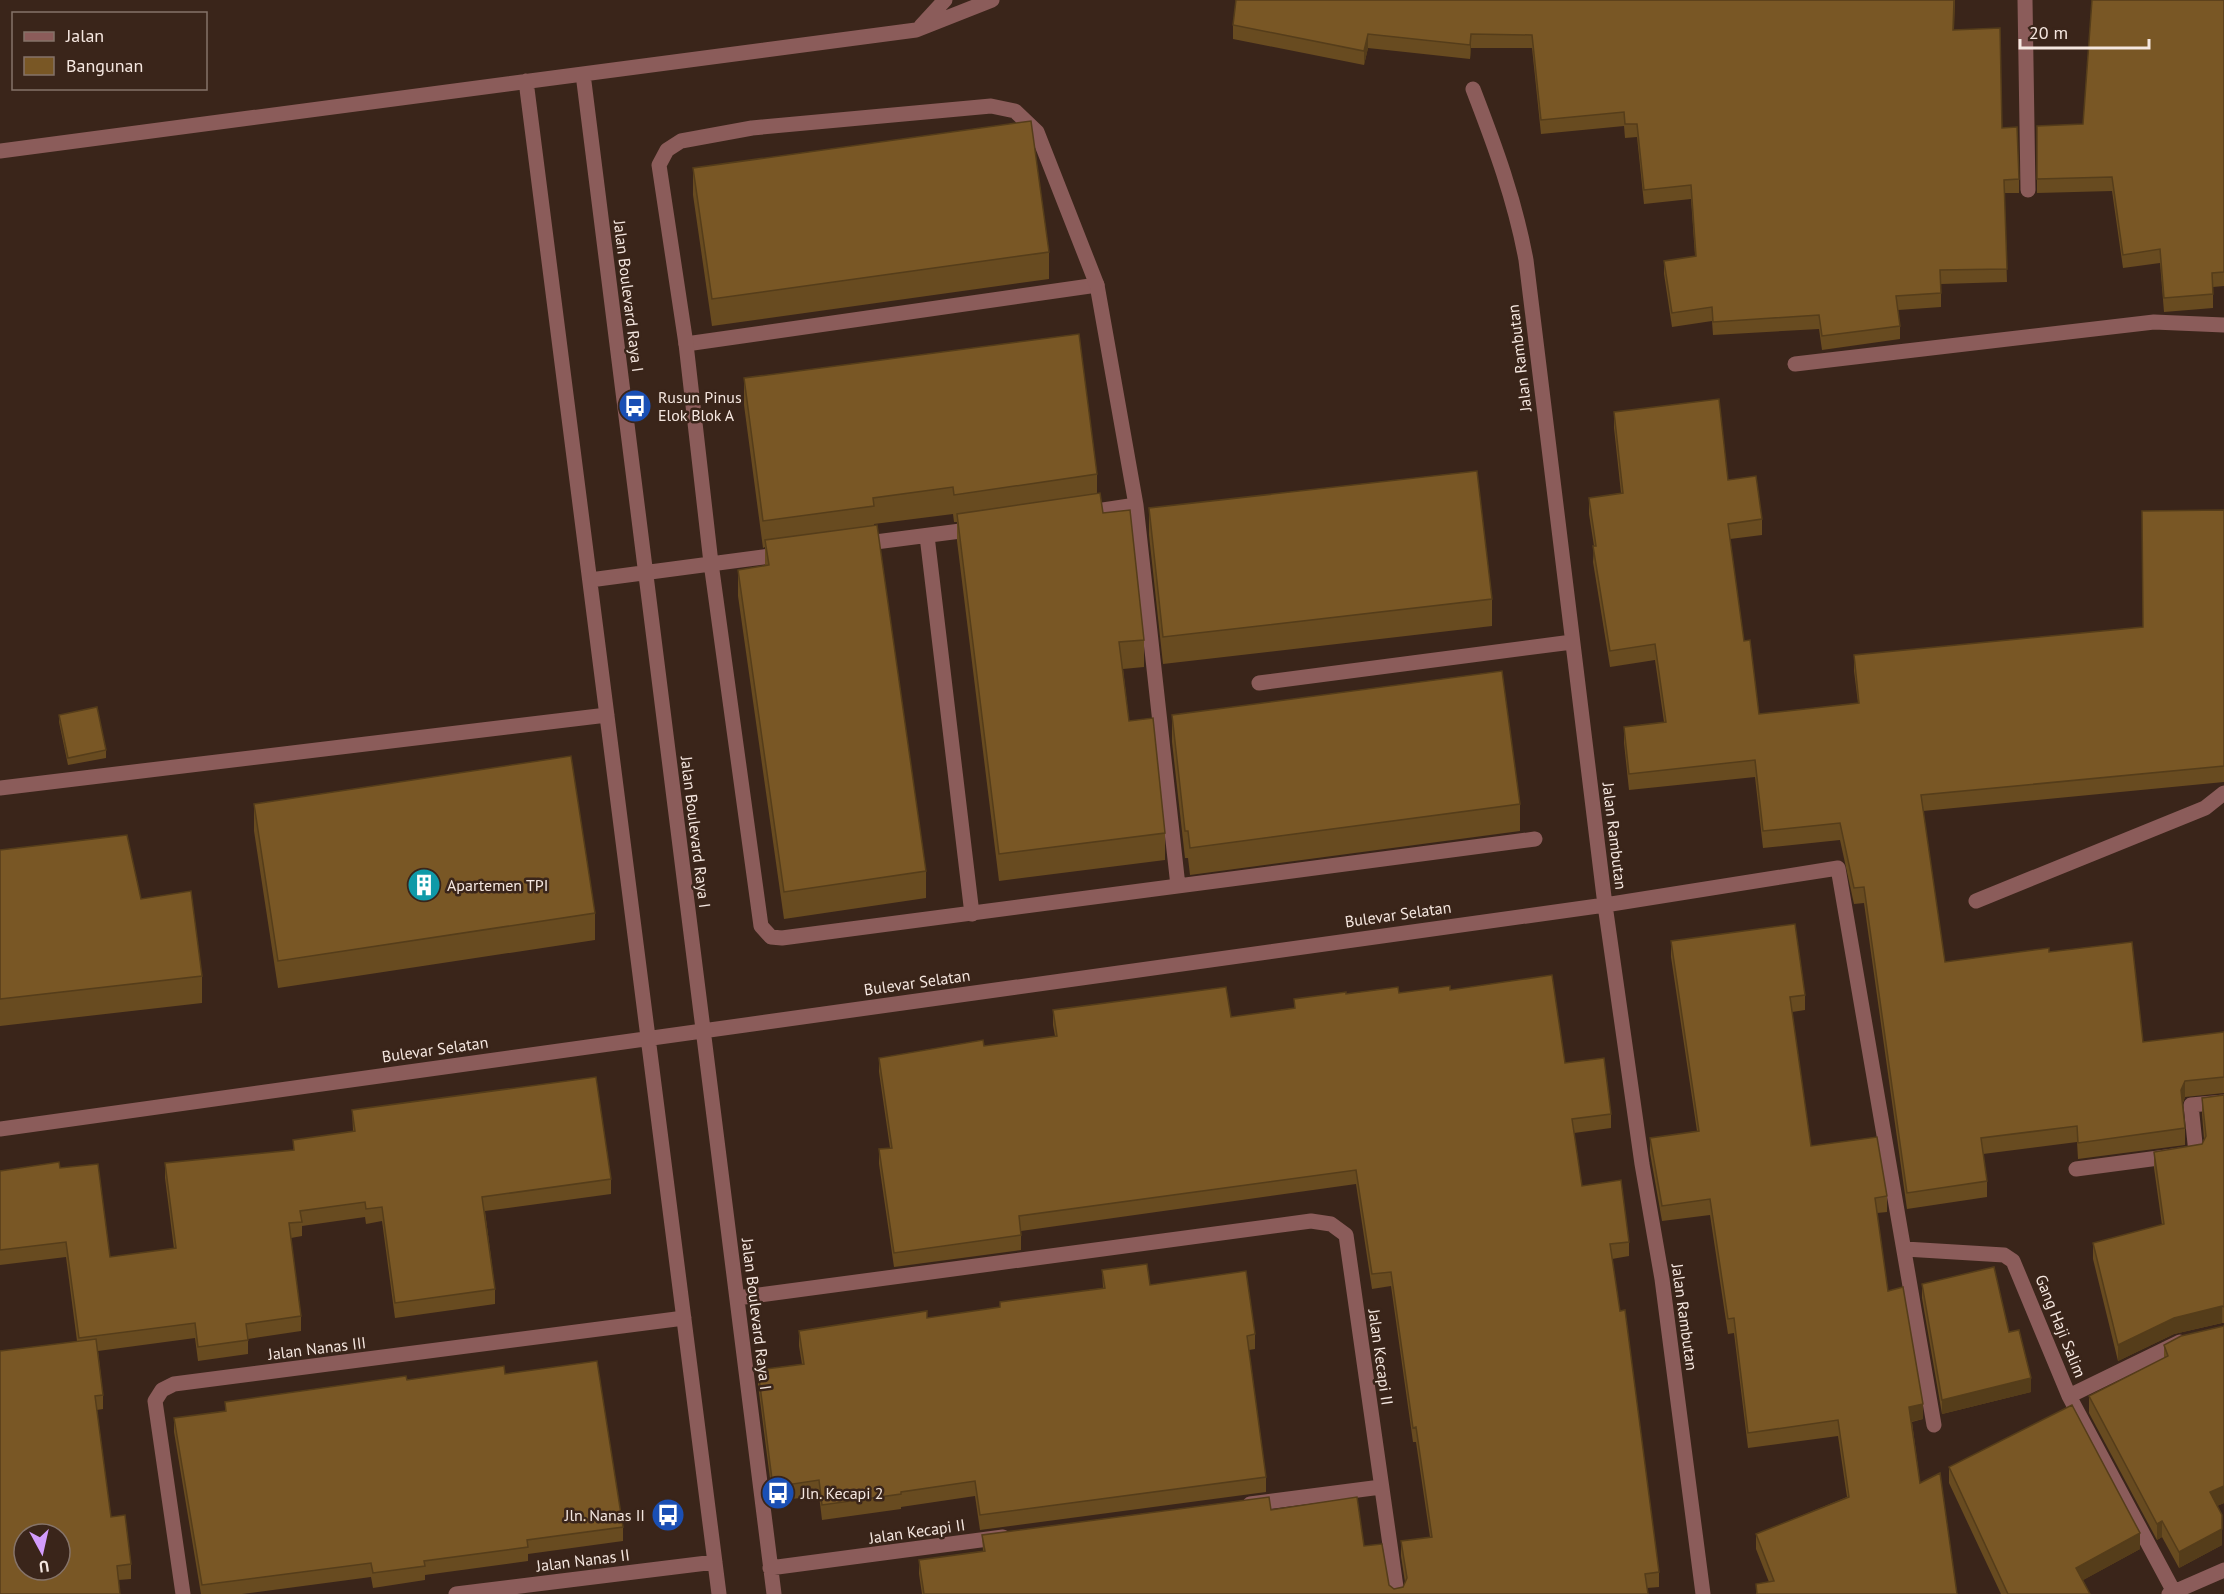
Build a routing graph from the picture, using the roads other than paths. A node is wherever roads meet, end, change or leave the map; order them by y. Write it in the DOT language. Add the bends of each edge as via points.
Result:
graph roads {
  1 [pos="945,0"];
  2 [pos="992,0"];
  3 [pos="2025,0"];
  4 [pos="916,30"];
  5 [pos="583,74"];
  6 [pos="526,81"];
  7 [pos="1473,89"];
  8 [pos="0,151"];
  9 [pos="2028,190"];
  10 [pos="1097,285"];
  11 [pos="2224,325"];
  12 [pos="686,344"];
  13 [pos="1795,364"];
  14 [pos="1136,505"];
  15 [pos="1067,515"];
  16 [pos="997,526"];
  17 [pos="927,536"];
  18 [pos="848,546"];
  19 [pos="802,552"];
  20 [pos="711,563"];
  21 [pos="646,573"];
  22 [pos="590,580"];
  23 [pos="1572,642"];
  24 [pos="1259,683"];
  25 [pos="607,715"];
  26 [pos="0,788"];
  27 [pos="2224,793"];
  28 [pos="1535,839"];
  29 [pos="1178,886"];
  30 [pos="1976,901"];
  31 [pos="1605,905"];
  32 [pos="972,914"];
  33 [pos="703,1030"];
  34 [pos="648,1037"];
  35 [pos="2224,1102"];
  36 [pos="0,1129"];
  37 [pos="2076,1169"];
  38 [pos="1905,1249"];
  39 [pos="737,1298"];
  40 [pos="684,1318"];
  41 [pos="2195,1338"];
  42 [pos="2069,1396"];
  43 [pos="1934,1425"];
  44 [pos="1381,1487"];
  45 [pos="1240,1506"];
  46 [pos="1017,1535"];
  47 [pos="715,1562"];
  48 [pos="770,1568"];
  49 [pos="2224,1570"];
  50 [pos="2172,1593"];
  51 [pos="183,1594"];
  52 [pos="456,1594"];
  53 [pos="719,1594"];
  54 [pos="774,1594"];
  55 [pos="1397,1594"];
  56 [pos="1703,1594"];
  1 -- 4 [label="street"];
  2 -- 4 [label="street"];
  3 -- 9 [label="street"];
  4 -- 5 [label="street"];
  5 -- 6 [label="street"];
  5 -- 21 [label="street, Jalan Boulevard Raya I"];
  6 -- 8 [label="street"];
  6 -- 22 [label="street"];
  7 -- 23 [label="street, Jalan Rambutan" via="1503,166 1526,260"];
  10 -- 12 [label="street"];
  10 -- 12 [label="street" via="1037,132 1015,111 991,106 752,128 681,141 667,150 659,165"];
  10 -- 14 [label="street"];
  11 -- 13 [label="street" via="2154,322"];
  12 -- 20 [label="street"];
  14 -- 15 [label="street"];
  14 -- 29 [label="street"];
  16 -- 17 [label="street"];
  17 -- 18 [label="street"];
  17 -- 32 [label="street"];
  19 -- 20 [label="street"];
  20 -- 21 [label="street"];
  20 -- 32 [label="street" via="761,926 771,937 782,939"];
  21 -- 22 [label="street"];
  21 -- 33 [label="street, Jalan Boulevard Raya I"];
  22 -- 25 [label="street"];
  23 -- 24 [label="street"];
  23 -- 31 [label="street, Jalan Rambutan"];
  25 -- 26 [label="street"];
  25 -- 34 [label="street"];
  27 -- 30 [label="street" via="2205,808"];
  28 -- 29 [label="street"];
  29 -- 32 [label="street"];
  31 -- 33 [label="street, Bulevar Selatan"];
  31 -- 38 [label="street, Bulevar Selatan" via="1838,868"];
  31 -- 56 [label="street, Jalan Rambutan" via="1662,1279"];
  33 -- 34 [label="street, Bulevar Selatan"];
  33 -- 39 [label="street, Jalan Boulevard Raya I"];
  34 -- 36 [label="street, Bulevar Selatan"];
  34 -- 40 [label="street"];
  35 -- 37 [label="street" via="2191,1105 2196,1153"];
  38 -- 42 [label="street, Gang Haji Salim" via="2004,1255 2013,1261"];
  38 -- 43 [label="street"];
  39 -- 44 [label="street, Jalan Kecapi II" via="1311,1221 1331,1224 1346,1235"];
  39 -- 48 [label="street, Jalan Boulevard Raya I"];
  40 -- 47 [label="street"];
  40 -- 51 [label="street, Jalan Nanas III" via="174,1384 162,1390 155,1401"];
  41 -- 42 [label="street"];
  42 -- 50 [label="street, Gang Haji Salim"];
  44 -- 45 [label="street"];
  44 -- 55 [label="street, Jalan Kecapi II"];
  46 -- 48 [label="street, Jalan Kecapi II"];
  47 -- 52 [label="street, Jalan Nanas II"];
  47 -- 53 [label="street"];
  48 -- 54 [label="street, Jalan Boulevard Raya I"];
  49 -- 50 [label="street"];
}
